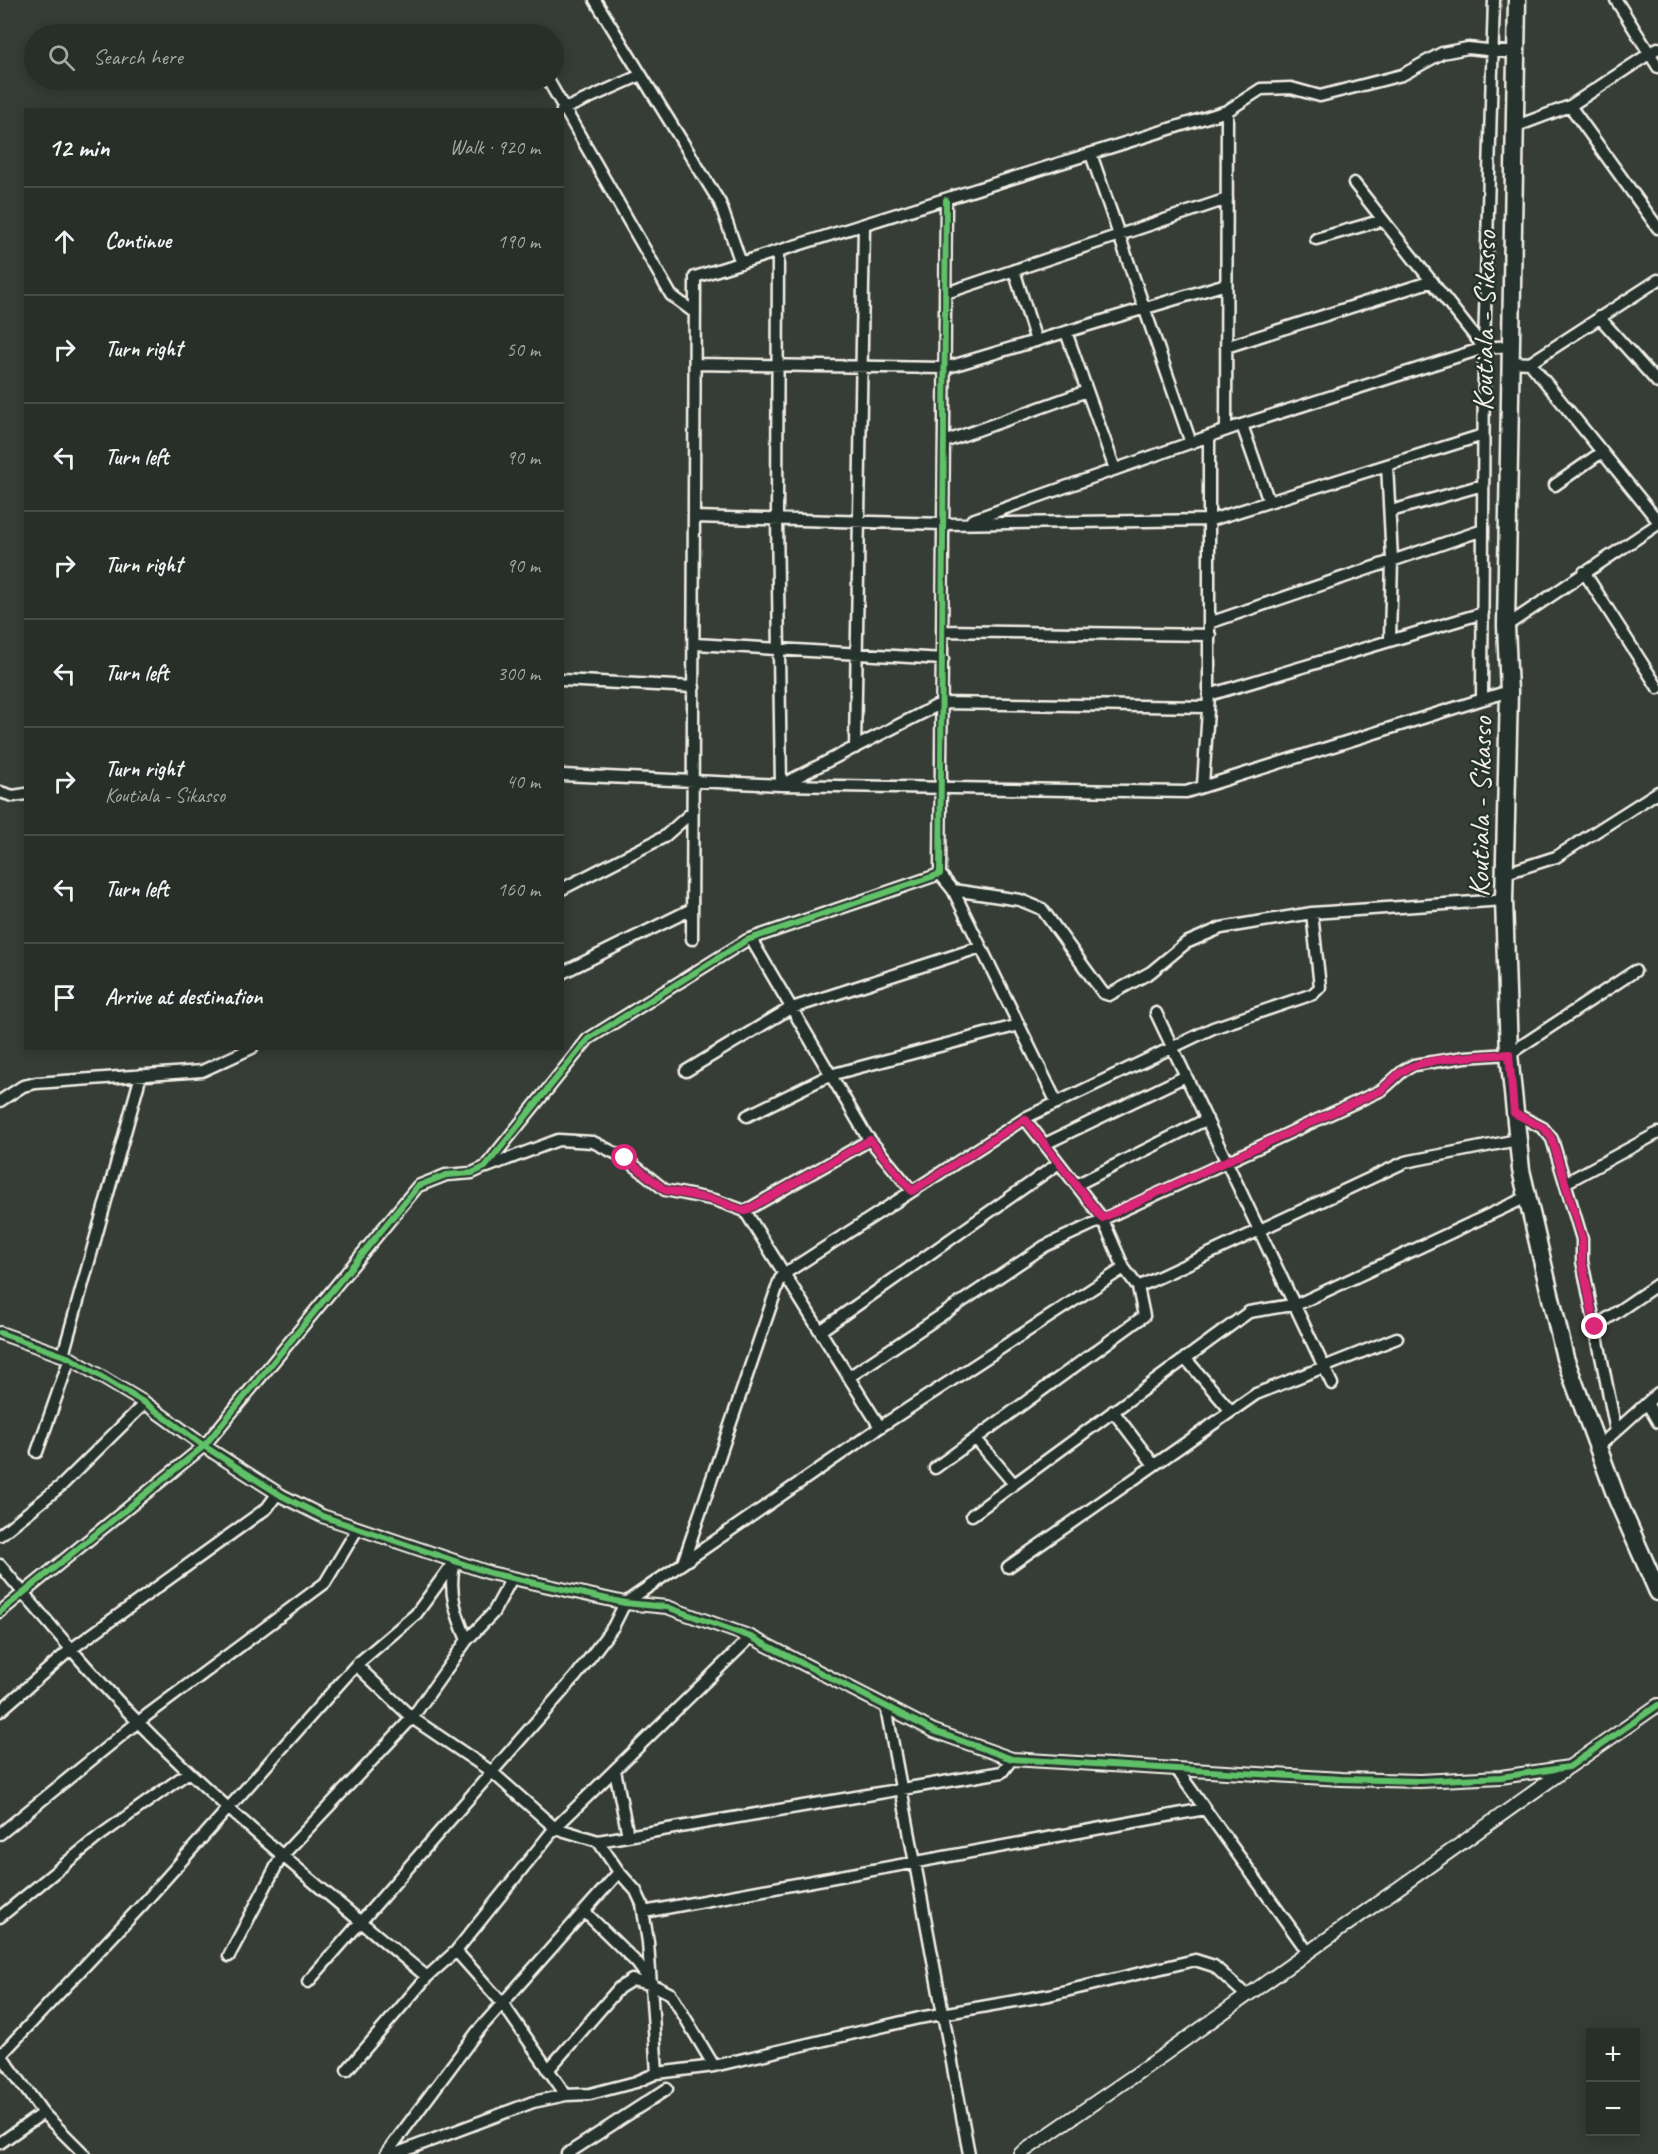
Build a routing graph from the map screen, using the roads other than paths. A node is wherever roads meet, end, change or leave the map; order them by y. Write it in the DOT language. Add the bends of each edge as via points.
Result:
graph roads {
  1 [pos="595,0"];
  2 [pos="1494,0"];
  3 [pos="1517,0"];
  4 [pos="1616,0"];
  5 [pos="1492,49"];
  6 [pos="1653,51"];
  7 [pos="1516,53"];
  8 [pos="1658,68"];
  9 [pos="641,75"];
  10 [pos="553,90"];
  11 [pos="1570,106"];
  12 [pos="563,108"];
  13 [pos="564,110"];
  14 [pos="1227,111"];
  15 [pos="1514,127"];
  16 [pos="1091,154"];
  17 [pos="1354,183"];
  18 [pos="946,200"];
  19 [pos="1227,200"];
  20 [pos="1383,220"];
  21 [pos="864,226"];
  22 [pos="1658,228"];
  23 [pos="1119,235"];
  24 [pos="1316,239"];
  25 [pos="778,252"];
  26 [pos="741,263"];
  27 [pos="1014,270"];
  28 [pos="1658,280"];
  29 [pos="1432,281"];
  30 [pos="1226,284"];
  31 [pos="946,293"];
  32 [pos="1144,309"];
  33 [pos="695,313"];
  34 [pos="1599,317"];
  35 [pos="1066,332"];
  36 [pos="1036,341"];
  37 [pos="1226,347"];
  38 [pos="1484,348"];
  39 [pos="1510,355"];
  40 [pos="1530,363"];
  41 [pos="695,364"];
  42 [pos="777,366"];
  43 [pos="861,367"];
  44 [pos="945,368"];
  45 [pos="1658,383"];
  46 [pos="1087,391"];
  47 [pos="1242,425"];
  48 [pos="1226,430"];
  49 [pos="1484,435"];
  50 [pos="1209,436"];
  51 [pos="944,442"];
  52 [pos="1191,443"];
  53 [pos="1602,452"];
  54 [pos="1387,465"];
  55 [pos="1116,469"];
  56 [pos="1483,485"];
  57 [pos="1555,485"];
  58 [pos="1269,502"];
  59 [pos="1391,511"];
  60 [pos="695,517"];
  61 [pos="777,519"];
  62 [pos="1211,520"];
  63 [pos="858,521"];
  64 [pos="1658,522"];
  65 [pos="962,523"];
  66 [pos="944,524"];
  67 [pos="1483,530"];
  68 [pos="1392,559"];
  69 [pos="1584,572"];
  70 [pos="1483,613"];
  71 [pos="1209,623"];
  72 [pos="1506,626"];
  73 [pos="944,631"];
  74 [pos="1210,635"];
  75 [pos="1390,639"];
  76 [pos="695,644"];
  77 [pos="779,649"];
  78 [pos="855,654"];
  79 [pos="943,659"];
  80 [pos="564,680"];
  81 [pos="694,687"];
  82 [pos="1658,688"];
  83 [pos="1509,691"];
  84 [pos="1209,695"];
  85 [pos="1482,699"];
  86 [pos="942,703"];
  87 [pos="1207,707"];
  88 [pos="855,748"];
  89 [pos="564,775"];
  90 [pos="691,780"];
  91 [pos="781,785"];
  92 [pos="1203,785"];
  93 [pos="941,786"];
  94 [pos="0,792"];
  95 [pos="1658,792"];
  96 [pos="24,794"];
  97 [pos="691,813"];
  98 [pos="1506,873"];
  99 [pos="940,874"];
  100 [pos="564,889"];
  101 [pos="953,890"];
  102 [pos="1504,900"];
  103 [pos="692,909"];
  104 [pos="1312,912"];
  105 [pos="692,939"];
  106 [pos="751,939"];
  107 [pos="981,947"];
  108 [pos="1635,970"];
  109 [pos="564,972"];
  110 [pos="792,1008"];
  111 [pos="1156,1013"];
  112 [pos="1019,1025"];
  113 [pos="1172,1047"];
  114 [pos="248,1050"];
  115 [pos="1509,1054"];
  116 [pos="687,1071"];
  117 [pos="830,1075"];
  118 [pos="141,1076"];
  119 [pos="1186,1076"];
  120 [pos="0,1101"];
  121 [pos="1057,1103"];
  122 [pos="1514,1113"];
  123 [pos="747,1116"];
  124 [pos="1025,1119"];
  125 [pos="1207,1119"];
  126 [pos="1658,1132"];
  127 [pos="870,1140"];
  128 [pos="1517,1140"];
  129 [pos="1045,1144"];
  130 [pos="1226,1160"];
  131 [pos="1059,1163"];
  132 [pos="484,1167"];
  133 [pos="1565,1183"];
  134 [pos="1076,1185"];
  135 [pos="912,1191"];
  136 [pos="1527,1197"];
  137 [pos="745,1211"];
  138 [pos="1102,1218"];
  139 [pos="1260,1231"];
  140 [pos="1124,1268"];
  141 [pos="785,1275"];
  142 [pos="1138,1287"];
  143 [pos="1656,1289"];
  144 [pos="1295,1304"];
  145 [pos="1595,1327"];
  146 [pos="820,1331"];
  147 [pos="0,1333"];
  148 [pos="1397,1338"];
  149 [pos="67,1356"];
  150 [pos="1185,1358"];
  151 [pos="1324,1366"];
  152 [pos="849,1377"];
  153 [pos="1332,1384"];
  154 [pos="1658,1393"];
  155 [pos="145,1403"];
  156 [pos="1647,1403"];
  157 [pos="1113,1411"];
  158 [pos="1231,1411"];
  159 [pos="1658,1422"];
  160 [pos="880,1427"];
  161 [pos="1616,1431"];
  162 [pos="976,1439"];
  163 [pos="204,1446"];
  164 [pos="1597,1448"];
  165 [pos="37,1452"];
  166 [pos="1154,1465"];
  167 [pos="935,1468"];
  168 [pos="1014,1484"];
  169 [pos="278,1493"];
  170 [pos="972,1515"];
  171 [pos="358,1528"];
  172 [pos="0,1536"];
  173 [pos="454,1562"];
  174 [pos="683,1563"];
  175 [pos="0,1565"];
  176 [pos="1008,1568"];
  177 [pos="512,1578"];
  178 [pos="22,1592"];
  179 [pos="1658,1592"];
  180 [pos="625,1603"];
  181 [pos="0,1612"];
  182 [pos="751,1637"];
  183 [pos="467,1640"];
  184 [pos="70,1650"];
  185 [pos="356,1665"];
  186 [pos="1658,1705"];
  187 [pos="886,1707"];
  188 [pos="0,1711"];
  189 [pos="412,1718"];
  190 [pos="138,1722"];
  191 [pos="1012,1759"];
  192 [pos="1569,1767"];
  193 [pos="615,1770"];
  194 [pos="1177,1770"];
  195 [pos="189,1772"];
  196 [pos="492,1772"];
  197 [pos="902,1789"];
  198 [pos="229,1808"];
  199 [pos="1205,1809"];
  200 [pos="555,1828"];
  201 [pos="0,1834"];
  202 [pos="628,1836"];
  203 [pos="598,1841"];
  204 [pos="281,1857"];
  205 [pos="915,1863"];
  206 [pos="619,1872"];
  207 [pos="585,1912"];
  208 [pos="644,1912"];
  209 [pos="0,1917"];
  210 [pos="362,1920"];
  211 [pos="456,1951"];
  212 [pos="1308,1952"];
  213 [pos="229,1956"];
  214 [pos="426,1977"];
  215 [pos="308,1982"];
  216 [pos="653,1985"];
  217 [pos="1246,1996"];
  218 [pos="503,2004"];
  219 [pos="943,2014"];
  220 [pos="714,2066"];
  221 [pos="347,2070"];
  222 [pos="548,2070"];
  223 [pos="657,2073"];
  224 [pos="667,2089"];
  225 [pos="566,2095"];
  226 [pos="43,2113"];
  227 [pos="0,2143"];
  228 [pos="84,2154"];
  229 [pos="386,2154"];
  230 [pos="395,2154"];
  231 [pos="567,2154"];
  232 [pos="969,2154"];
  233 [pos="1020,2154"];
  1 -- 9 [label="street"];
  2 -- 5 [label="street"];
  3 -- 7 [label="main road, Koutiala - Sikasso"];
  4 -- 6 [label="street"];
  5 -- 7 [label="street"];
  5 -- 14 [label="street" via="1442,53 1402,75 1320,96 1290,88 1261,88"];
  5 -- 38 [label="street"];
  6 -- 8 [label="street"];
  6 -- 11 [label="street"];
  7 -- 15 [label="main road, Koutiala - Sikasso"];
  9 -- 13 [label="street"];
  9 -- 26 [label="street" via="720,203"];
  10 -- 12 [label="street"];
  11 -- 15 [label="street"];
  11 -- 22 [label="street"];
  13 -- 33 [label="street" via="671,295"];
  14 -- 16 [label="street"];
  14 -- 19 [label="street"];
  15 -- 39 [label="main road, Koutiala - Sikasso"];
  16 -- 18 [label="street"];
  16 -- 23 [label="street"];
  17 -- 20 [label="street"];
  18 -- 21 [label="street"];
  18 -- 31 [label="street"];
  19 -- 23 [label="street"];
  19 -- 30 [label="street"];
  20 -- 24 [label="street"];
  20 -- 29 [label="street"];
  21 -- 25 [label="street"];
  21 -- 43 [label="street"];
  23 -- 27 [label="street"];
  23 -- 32 [label="street"];
  25 -- 26 [label="street"];
  25 -- 42 [label="street"];
  26 -- 33 [label="street" via="695,277"];
  27 -- 31 [label="street"];
  27 -- 36 [label="street"];
  28 -- 34 [label="street"];
  29 -- 37 [label="street"];
  29 -- 38 [label="street"];
  30 -- 32 [label="street"];
  30 -- 37 [label="street"];
  31 -- 44 [label="street"];
  32 -- 35 [label="street"];
  32 -- 52 [label="street"];
  33 -- 41 [label="street"];
  34 -- 40 [label="street"];
  34 -- 45 [label="street"];
  35 -- 36 [label="street"];
  35 -- 46 [label="street"];
  36 -- 44 [label="street"];
  37 -- 48 [label="street"];
  38 -- 39 [label="street"];
  38 -- 47 [label="street"];
  38 -- 49 [label="street"];
  39 -- 40 [label="street"];
  39 -- 72 [label="main road, Koutiala - Sikasso"];
  40 -- 53 [label="street"];
  41 -- 42 [label="street"];
  41 -- 60 [label="street"];
  42 -- 43 [label="street"];
  42 -- 61 [label="street"];
  43 -- 44 [label="street"];
  43 -- 63 [label="street"];
  44 -- 51 [label="street"];
  46 -- 51 [label="street"];
  46 -- 55 [label="street"];
  47 -- 48 [label="street"];
  47 -- 58 [label="street"];
  48 -- 50 [label="street"];
  49 -- 54 [label="street"];
  49 -- 56 [label="street"];
  50 -- 52 [label="street"];
  50 -- 62 [label="street"];
  51 -- 66 [label="street"];
  52 -- 55 [label="street"];
  53 -- 57 [label="street"];
  53 -- 64 [label="street"];
  54 -- 58 [label="street"];
  54 -- 59 [label="street"];
  55 -- 65 [label="street"];
  56 -- 59 [label="street"];
  56 -- 67 [label="street"];
  58 -- 62 [label="street"];
  59 -- 68 [label="street"];
  60 -- 61 [label="street"];
  60 -- 76 [label="street"];
  61 -- 63 [label="street"];
  61 -- 77 [label="street"];
  62 -- 65 [label="street"];
  62 -- 71 [label="street"];
  63 -- 66 [label="street"];
  63 -- 78 [label="street"];
  64 -- 69 [label="street"];
  65 -- 66 [label="street"];
  66 -- 73 [label="street"];
  67 -- 68 [label="street"];
  67 -- 70 [label="street"];
  68 -- 71 [label="street"];
  68 -- 75 [label="street"];
  69 -- 72 [label="street"];
  69 -- 82 [label="street"];
  70 -- 75 [label="street"];
  70 -- 85 [label="street"];
  71 -- 74 [label="street"];
  72 -- 83 [label="main road, Koutiala - Sikasso"];
  73 -- 74 [label="street"];
  73 -- 79 [label="street"];
  74 -- 84 [label="street"];
  75 -- 84 [label="street"];
  76 -- 77 [label="street"];
  76 -- 81 [label="street"];
  77 -- 78 [label="street"];
  77 -- 91 [label="street"];
  78 -- 79 [label="street"];
  78 -- 88 [label="street"];
  79 -- 86 [label="street"];
  80 -- 81 [label="street"];
  81 -- 90 [label="street"];
  83 -- 85 [label="street"];
  83 -- 98 [label="main road, Koutiala - Sikasso"];
  84 -- 87 [label="street"];
  85 -- 92 [label="street"];
  86 -- 87 [label="street"];
  86 -- 88 [label="street"];
  86 -- 93 [label="street"];
  87 -- 92 [label="street"];
  88 -- 91 [label="street"];
  89 -- 90 [label="street"];
  90 -- 91 [label="street"];
  90 -- 97 [label="street"];
  91 -- 93 [label="street"];
  92 -- 93 [label="street" via="1186,792"];
  93 -- 99 [label="street"];
  94 -- 96 [label="street"];
  95 -- 98 [label="street" via="1556,857"];
  97 -- 100 [label="street" via="664,837"];
  97 -- 103 [label="street"];
  98 -- 102 [label="main road, Koutiala - Sikasso"];
  99 -- 101 [label="street"];
  99 -- 106 [label="street"];
  101 -- 104 [label="street" via="1020,900 1042,909 1103,993 1109,995 1151,972 1186,943 1212,932"];
  101 -- 107 [label="street"];
  102 -- 104 [label="street"];
  102 -- 115 [label="main road, Koutiala - Sikasso"];
  103 -- 105 [label="street"];
  103 -- 109 [label="street"];
  104 -- 113 [label="street" via="1320,987 1313,994 1213,1028"];
  106 -- 110 [label="street"];
  106 -- 132 [label="street" via="588,1039"];
  107 -- 110 [label="street"];
  107 -- 112 [label="street"];
  108 -- 115 [label="street"];
  110 -- 116 [label="street"];
  110 -- 117 [label="street"];
  111 -- 113 [label="street"];
  112 -- 117 [label="street"];
  112 -- 121 [label="street"];
  113 -- 119 [label="street"];
  113 -- 121 [label="street"];
  114 -- 118 [label="street" via="202,1071"];
  115 -- 122 [label="main road, Koutiala - Sikasso"];
  115 -- 130 [label="street" via="1414,1065 1382,1090"];
  117 -- 123 [label="street"];
  117 -- 127 [label="street"];
  118 -- 120 [label="street" via="36,1083 23,1086"];
  118 -- 149 [label="street"];
  119 -- 125 [label="street"];
  119 -- 129 [label="street"];
  121 -- 124 [label="street"];
  122 -- 128 [label="main road, Koutiala - Sikasso"];
  122 -- 133 [label="street" via="1544,1128 1552,1139"];
  124 -- 129 [label="street"];
  124 -- 135 [label="street"];
  125 -- 130 [label="street"];
  125 -- 134 [label="street"];
  126 -- 133 [label="street"];
  127 -- 135 [label="street"];
  127 -- 137 [label="street"];
  128 -- 136 [label="main road, Koutiala - Sikasso"];
  128 -- 139 [label="street" via="1405,1162"];
  129 -- 131 [label="street"];
  130 -- 138 [label="street"];
  130 -- 139 [label="street"];
  131 -- 134 [label="street"];
  131 -- 146 [label="street"];
  132 -- 137 [label="street" via="544,1143 593,1142 625,1158 665,1190 715,1200"];
  132 -- 163 [label="street" via="418,1186"];
  133 -- 145 [label="street" via="1582,1239 1582,1261"];
  134 -- 138 [label="street"];
  135 -- 141 [label="street"];
  136 -- 144 [label="street"];
  136 -- 164 [label="main road, Koutiala - Sikasso" via="1565,1358"];
  137 -- 141 [label="street"];
  138 -- 140 [label="street"];
  138 -- 152 [label="street" via="1045,1246"];
  139 -- 142 [label="street"];
  139 -- 144 [label="street"];
  140 -- 142 [label="street"];
  140 -- 160 [label="street"];
  141 -- 146 [label="street"];
  141 -- 174 [label="street" via="780,1279"];
  142 -- 162 [label="street" via="1144,1316"];
  143 -- 145 [label="street"];
  144 -- 150 [label="street" via="1249,1312"];
  144 -- 151 [label="street"];
  145 -- 161 [label="street"];
  146 -- 152 [label="street"];
  147 -- 149 [label="street"];
  148 -- 151 [label="street"];
  149 -- 155 [label="street"];
  149 -- 165 [label="street"];
  150 -- 157 [label="street"];
  150 -- 158 [label="street"];
  151 -- 153 [label="street"];
  151 -- 158 [label="street" via="1256,1394"];
  152 -- 160 [label="street"];
  154 -- 156 [label="street"];
  155 -- 163 [label="street"];
  155 -- 172 [label="street" via="62,1485"];
  156 -- 159 [label="street"];
  156 -- 161 [label="street"];
  157 -- 166 [label="street"];
  157 -- 168 [label="street"];
  158 -- 166 [label="street"];
  160 -- 174 [label="street"];
  161 -- 164 [label="street"];
  162 -- 167 [label="street"];
  162 -- 168 [label="street"];
  163 -- 169 [label="street"];
  163 -- 178 [label="street"];
  164 -- 179 [label="main road, Koutiala - Sikasso"];
  166 -- 176 [label="street"];
  168 -- 170 [label="street"];
  169 -- 171 [label="street" via="322,1516"];
  169 -- 184 [label="street" via="267,1508"];
  171 -- 173 [label="street"];
  171 -- 190 [label="street" via="325,1583"];
  173 -- 177 [label="street"];
  173 -- 183 [label="street" via="450,1583"];
  173 -- 185 [label="street" via="416,1614"];
  174 -- 180 [label="street"];
  175 -- 178 [label="street"];
  177 -- 180 [label="street"];
  177 -- 183 [label="street" via="493,1613"];
  178 -- 181 [label="street"];
  178 -- 184 [label="street"];
  180 -- 182 [label="street" via="667,1607"];
  180 -- 196 [label="street" via="613,1627 576,1676"];
  182 -- 187 [label="street"];
  182 -- 193 [label="street"];
  183 -- 189 [label="street"];
  184 -- 188 [label="street"];
  184 -- 190 [label="street"];
  185 -- 189 [label="street"];
  185 -- 198 [label="street"];
  186 -- 192 [label="street"];
  187 -- 191 [label="street" via="934,1731"];
  187 -- 197 [label="street"];
  189 -- 196 [label="street"];
  189 -- 204 [label="street"];
  190 -- 195 [label="street"];
  190 -- 201 [label="street"];
  191 -- 194 [label="street"];
  191 -- 197 [label="street" via="1002,1772"];
  192 -- 194 [label="street" via="1501,1777 1420,1781"];
  192 -- 212 [label="street"];
  193 -- 200 [label="street"];
  193 -- 202 [label="street"];
  194 -- 199 [label="street"];
  195 -- 198 [label="street"];
  195 -- 209 [label="street" via="98,1837"];
  196 -- 200 [label="street"];
  196 -- 210 [label="street"];
  197 -- 202 [label="street"];
  197 -- 205 [label="street"];
  198 -- 204 [label="street"];
  198 -- 226 [label="street" via="1,2055"];
  199 -- 205 [label="street"];
  199 -- 212 [label="street"];
  200 -- 203 [label="street"];
  200 -- 211 [label="street"];
  202 -- 203 [label="street"];
  203 -- 206 [label="street"];
  204 -- 210 [label="street"];
  204 -- 213 [label="street"];
  205 -- 208 [label="street"];
  205 -- 219 [label="street"];
  206 -- 207 [label="street"];
  206 -- 208 [label="street" via="636,1891"];
  207 -- 216 [label="street" via="638,1963"];
  207 -- 218 [label="street"];
  208 -- 216 [label="street"];
  210 -- 214 [label="street"];
  210 -- 215 [label="street"];
  211 -- 214 [label="street"];
  211 -- 218 [label="street"];
  212 -- 217 [label="street"];
  214 -- 221 [label="street"];
  216 -- 220 [label="street" via="671,1994"];
  216 -- 222 [label="street" via="632,1980 619,1988"];
  216 -- 223 [label="street"];
  217 -- 219 [label="street" via="1214,1966 1195,1960 1049,1995"];
  217 -- 233 [label="street"];
  218 -- 222 [label="street"];
  218 -- 229 [label="street" via="477,2032"];
  219 -- 220 [label="street"];
  219 -- 232 [label="street"];
  220 -- 223 [label="street"];
  222 -- 225 [label="street"];
  223 -- 225 [label="street" via="590,2094"];
  224 -- 231 [label="street"];
  225 -- 230 [label="street" via="533,2102"];
  226 -- 227 [label="street"];
  226 -- 228 [label="street"];
}
